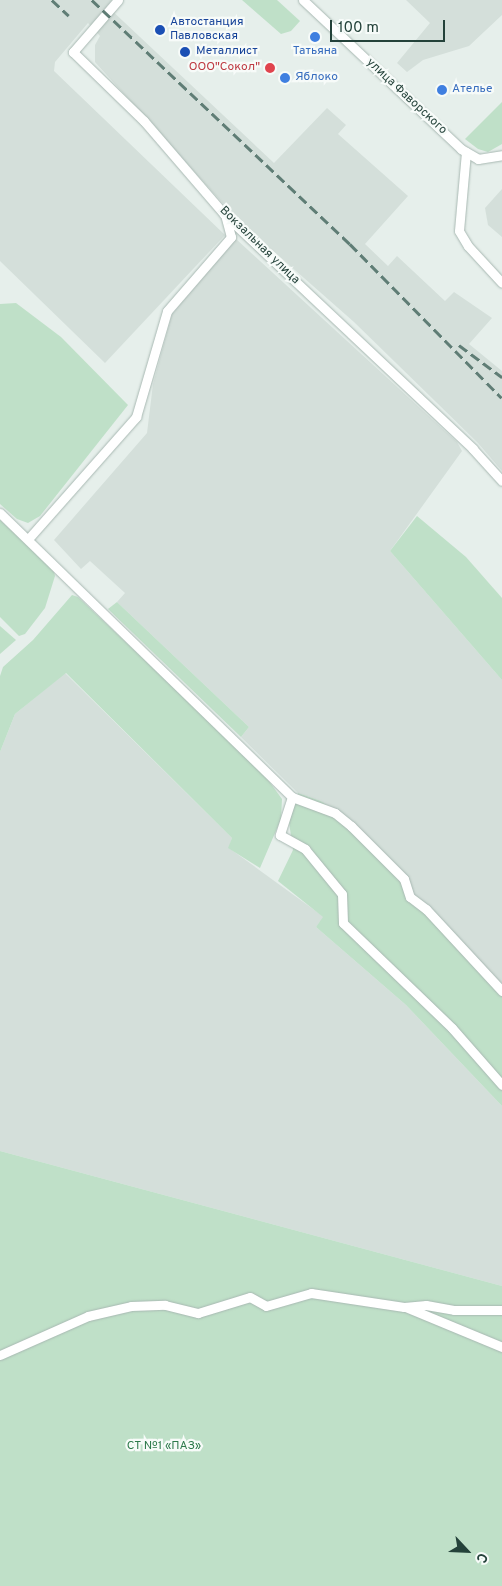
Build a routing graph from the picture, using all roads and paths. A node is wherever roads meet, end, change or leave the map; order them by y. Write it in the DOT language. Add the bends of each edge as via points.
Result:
graph roads {
  1 [pos="118,0"];
  2 [pos="303,0"];
  3 [pos="466,152"];
  4 [pos="502,155"];
  5 [pos="224,214"];
  6 [pos="502,283"];
  7 [pos="502,481"];
  8 [pos="0,513"];
  9 [pos="29,538"];
  10 [pos="292,797"];
  11 [pos="502,991"];
  12 [pos="502,1085"];
  13 [pos="404,1307"];
  14 [pos="502,1310"];
  15 [pos="502,1347"];
  16 [pos="0,1356"];
  1 -- 5 [label="street, Вокзальная улица" via="73,52 144,121"];
  2 -- 3 [label="street, улица Фаворского"];
  3 -- 4 [label="street" via="478,158"];
  3 -- 6 [label="street" via="459,230 468,246"];
  5 -- 7 [label="street, Вокзальная улица" via="473,449"];
  5 -- 9 [label="street" via="231,237 167,311 136,417"];
  8 -- 9 [label="street"];
  9 -- 10 [label="street"];
  10 -- 11 [label="street" via="335,813 351,826 404,879 410,897 426,909"];
  10 -- 12 [label="street" via="280,835 305,849 342,894 343,923 452,1028"];
  13 -- 14 [label="street" via="426,1305 454,1310"];
  13 -- 15 [label="street" via="431,1315"];
  13 -- 16 [label="street" via="311,1292 266,1306 250,1297 198,1313 165,1305 131,1306 88,1316"];
}
